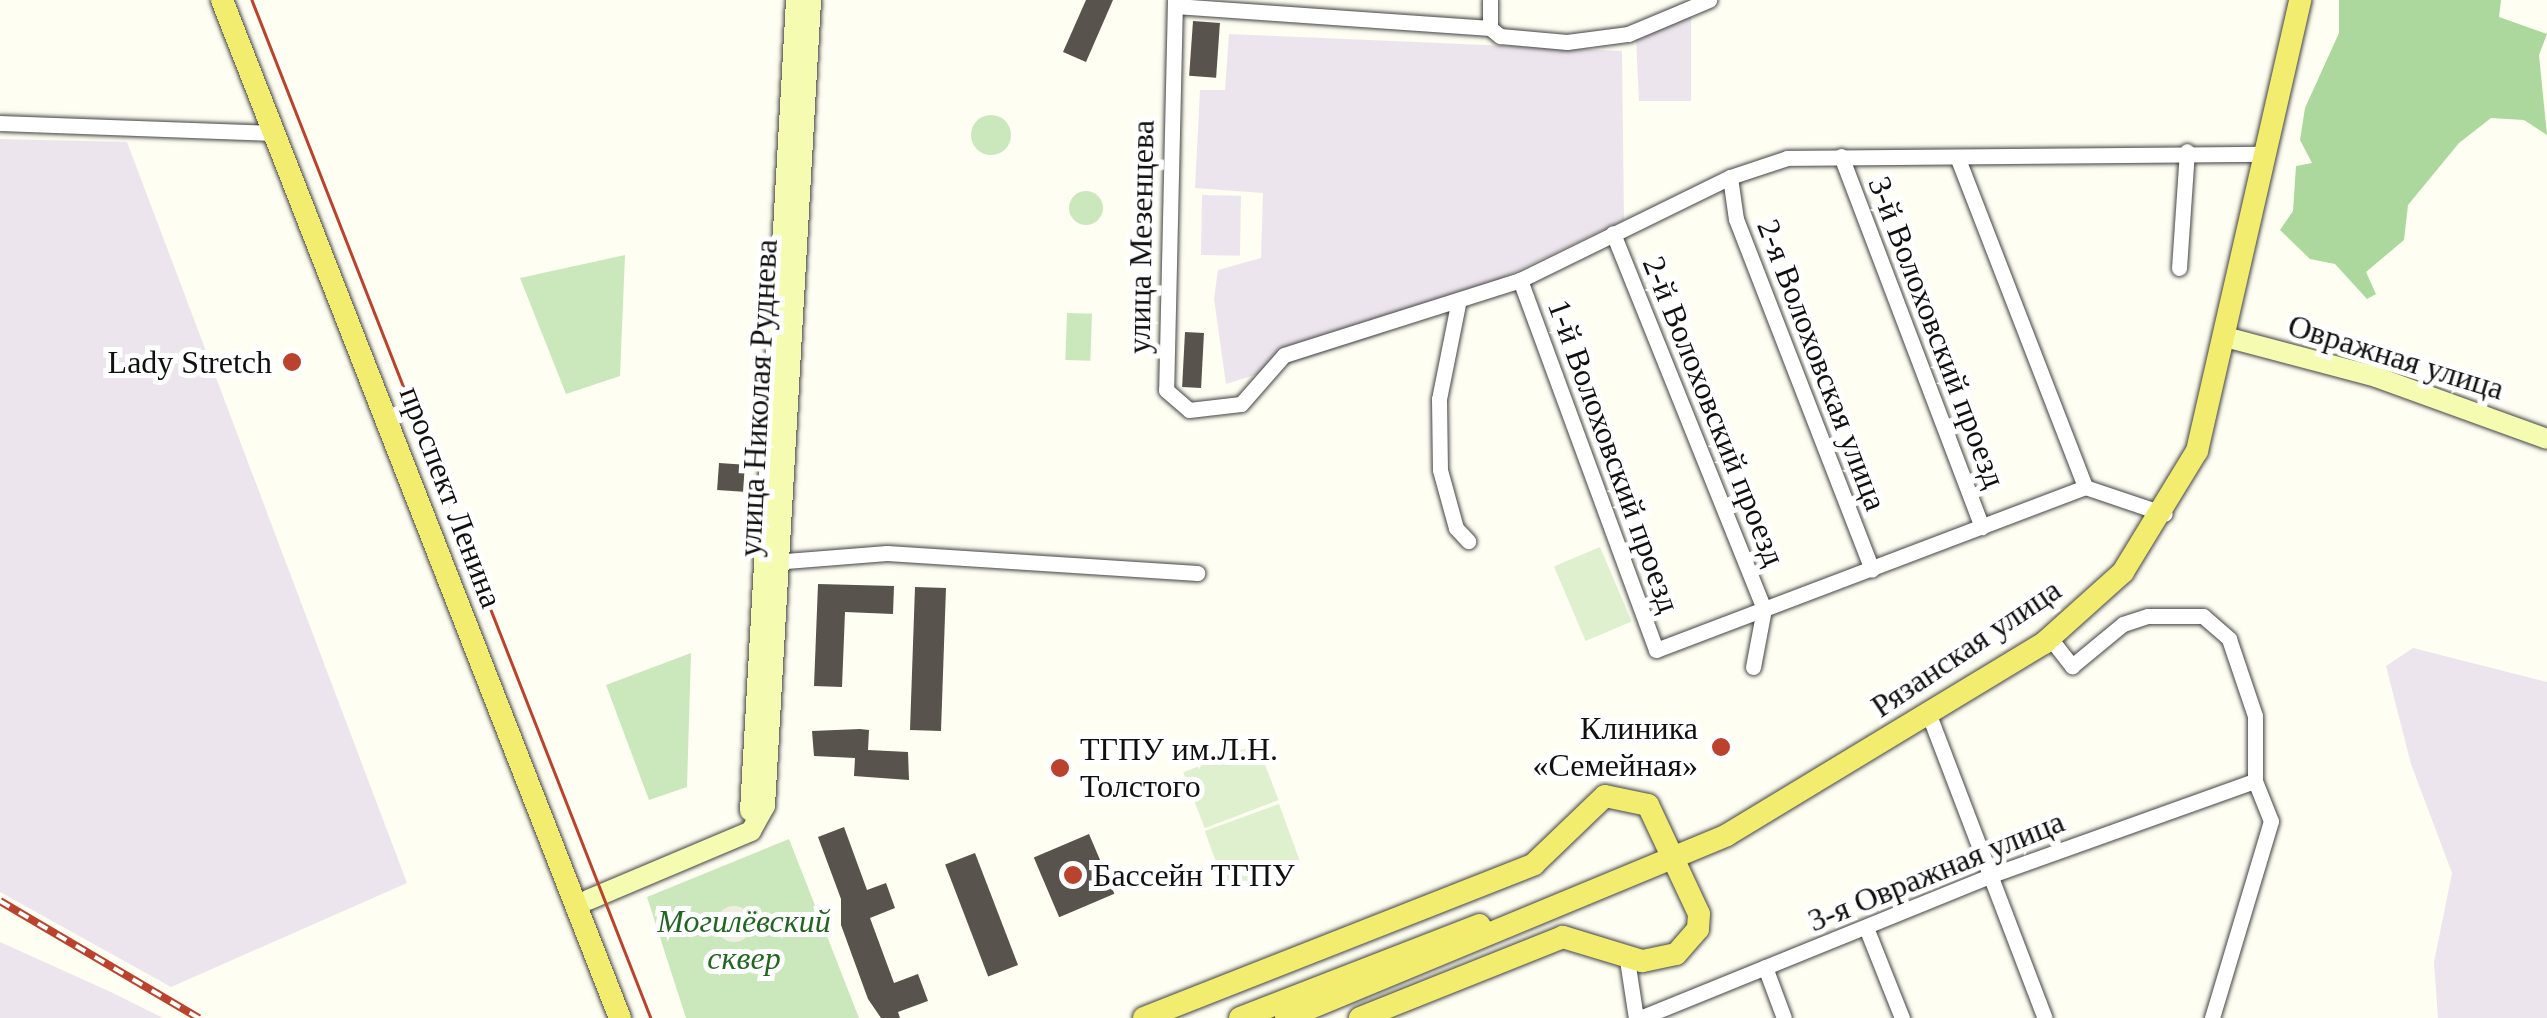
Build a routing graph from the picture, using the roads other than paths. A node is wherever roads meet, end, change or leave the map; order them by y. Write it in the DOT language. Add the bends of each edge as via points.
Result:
graph roads {
  1 [pos="222,0"];
  2 [pos="237,0"];
  3 [pos="796,0"];
  4 [pos="811,0"];
  5 [pos="1490,0"];
  6 [pos="1709,0"];
  7 [pos="2300,0"];
  8 [pos="1175,3"];
  9 [pos="1490,28"];
  10 [pos="0,122"];
  11 [pos="274,133"];
  12 [pos="2187,151"];
  13 [pos="2262,154"];
  14 [pos="1841,156"];
  15 [pos="1958,159"];
  16 [pos="1730,177"];
  17 [pos="1613,234"];
  18 [pos="2179,268"];
  19 [pos="1520,280"];
  20 [pos="1458,304"];
  21 [pos="2224,338"];
  22 [pos="2547,439"];
  23 [pos="2085,487"];
  24 [pos="2164,514"];
  25 [pos="1982,527"];
  26 [pos="1468,541"];
  27 [pos="774,562"];
  28 [pos="1872,570"];
  29 [pos="1197,574"];
  30 [pos="1764,609"];
  31 [pos="2050,638"];
  32 [pos="1753,667"];
  33 [pos="1929,715"];
  34 [pos="2255,781"];
  35 [pos="1677,857"];
  36 [pos="1989,876"];
  37 [pos="582,902"];
  38 [pos="1508,930"];
  39 [pos="1867,930"];
  40 [pos="1563,937"];
  41 [pos="1626,954"];
  42 [pos="1765,967"];
  43 [pos="620,1018"];
  44 [pos="634,1018"];
  45 [pos="1144,1018"];
  46 [pos="1240,1018"];
  47 [pos="1286,1018"];
  48 [pos="1360,1018"];
  49 [pos="1638,1018"];
  50 [pos="1784,1018"];
  51 [pos="1902,1018"];
  52 [pos="2045,1018"];
  53 [pos="2212,1018"];
  1 -- 11 [label="main road, проспект Ленина"];
  2 -- 37 [label="main road, проспект Ленина"];
  3 -- 27 [label="street, улица Николая Руднева"];
  4 -- 27 [label="street, улица Николая Руднева"];
  5 -- 9 [label="street"];
  6 -- 9 [label="street" via="1613,36 1567,42 1500,36"];
  7 -- 13 [label="main road, Рязанская улица"];
  8 -- 9 [label="street"];
  8 -- 20 [label="street, улица Мезенцева" via="1166,390 1189,410 1241,404 1284,355"];
  10 -- 11 [label="street"];
  11 -- 37 [label="main road, проспект Ленина"];
  12 -- 13 [label="street"];
  12 -- 15 [label="street"];
  12 -- 18 [label="street"];
  13 -- 21 [label="main road, Рязанская улица"];
  14 -- 15 [label="street"];
  14 -- 16 [label="street" via="1787,158"];
  14 -- 25 [label="street, 3-й Волоховский проезд"];
  15 -- 23 [label="street"];
  16 -- 17 [label="street"];
  16 -- 28 [label="street, 2-я Волоховская улица" via="1736,219"];
  17 -- 19 [label="street"];
  17 -- 30 [label="street, 2-й Волоховский проезд"];
  19 -- 20 [label="street"];
  19 -- 30 [label="street, 1-й Волоховский проезд" via="1656,650"];
  20 -- 26 [label="street" via="1438,399 1440,470 1456,528"];
  21 -- 22 [label="street, Овражная улица" via="2376,377"];
  21 -- 24 [label="main road, Рязанская улица" via="2197,451"];
  23 -- 24 [label="street"];
  23 -- 25 [label="street"];
  24 -- 31 [label="main road, Рязанская улица" via="2122,572"];
  25 -- 28 [label="street"];
  27 -- 29 [label="street" via="888,553"];
  27 -- 37 [label="street, улица Николая Руднева" via="760,799 752,832"];
  28 -- 30 [label="street"];
  30 -- 32 [label="street"];
  31 -- 33 [label="main road, Рязанская улица"];
  31 -- 34 [label="street" via="2072,666 2123,624 2203,616 2228,638 2255,716"];
  33 -- 35 [label="main road, Рязанская улица"];
  33 -- 36 [label="street"];
  34 -- 36 [label="street, 3-я Овражная улица"];
  34 -- 53 [label="street" via="2271,821"];
  35 -- 38 [label="main road, Рязанская улица"];
  35 -- 41 [label="main road" via="1696,897 1698,929 1660,962"];
  35 -- 45 [label="main road" via="1648,804 1606,796 1534,864"];
  35 -- 46 [label="main road, Рязанская улица" via="1580,886"];
  36 -- 39 [label="street, 3-я Овражная улица"];
  36 -- 52 [label="street"];
  37 -- 43 [label="main road, проспект Ленина"];
  37 -- 44 [label="main road, проспект Ленина"];
  38 -- 40 [label="main road"];
  38 -- 47 [label="main road, Рязанская улица"];
  39 -- 42 [label="street, 3-я Овражная улица"];
  39 -- 51 [label="street"];
  40 -- 41 [label="main road"];
  40 -- 48 [label="main road"];
  41 -- 49 [label="street"];
  42 -- 49 [label="street, 3-я Овражная улица"];
  42 -- 50 [label="street"];
}
